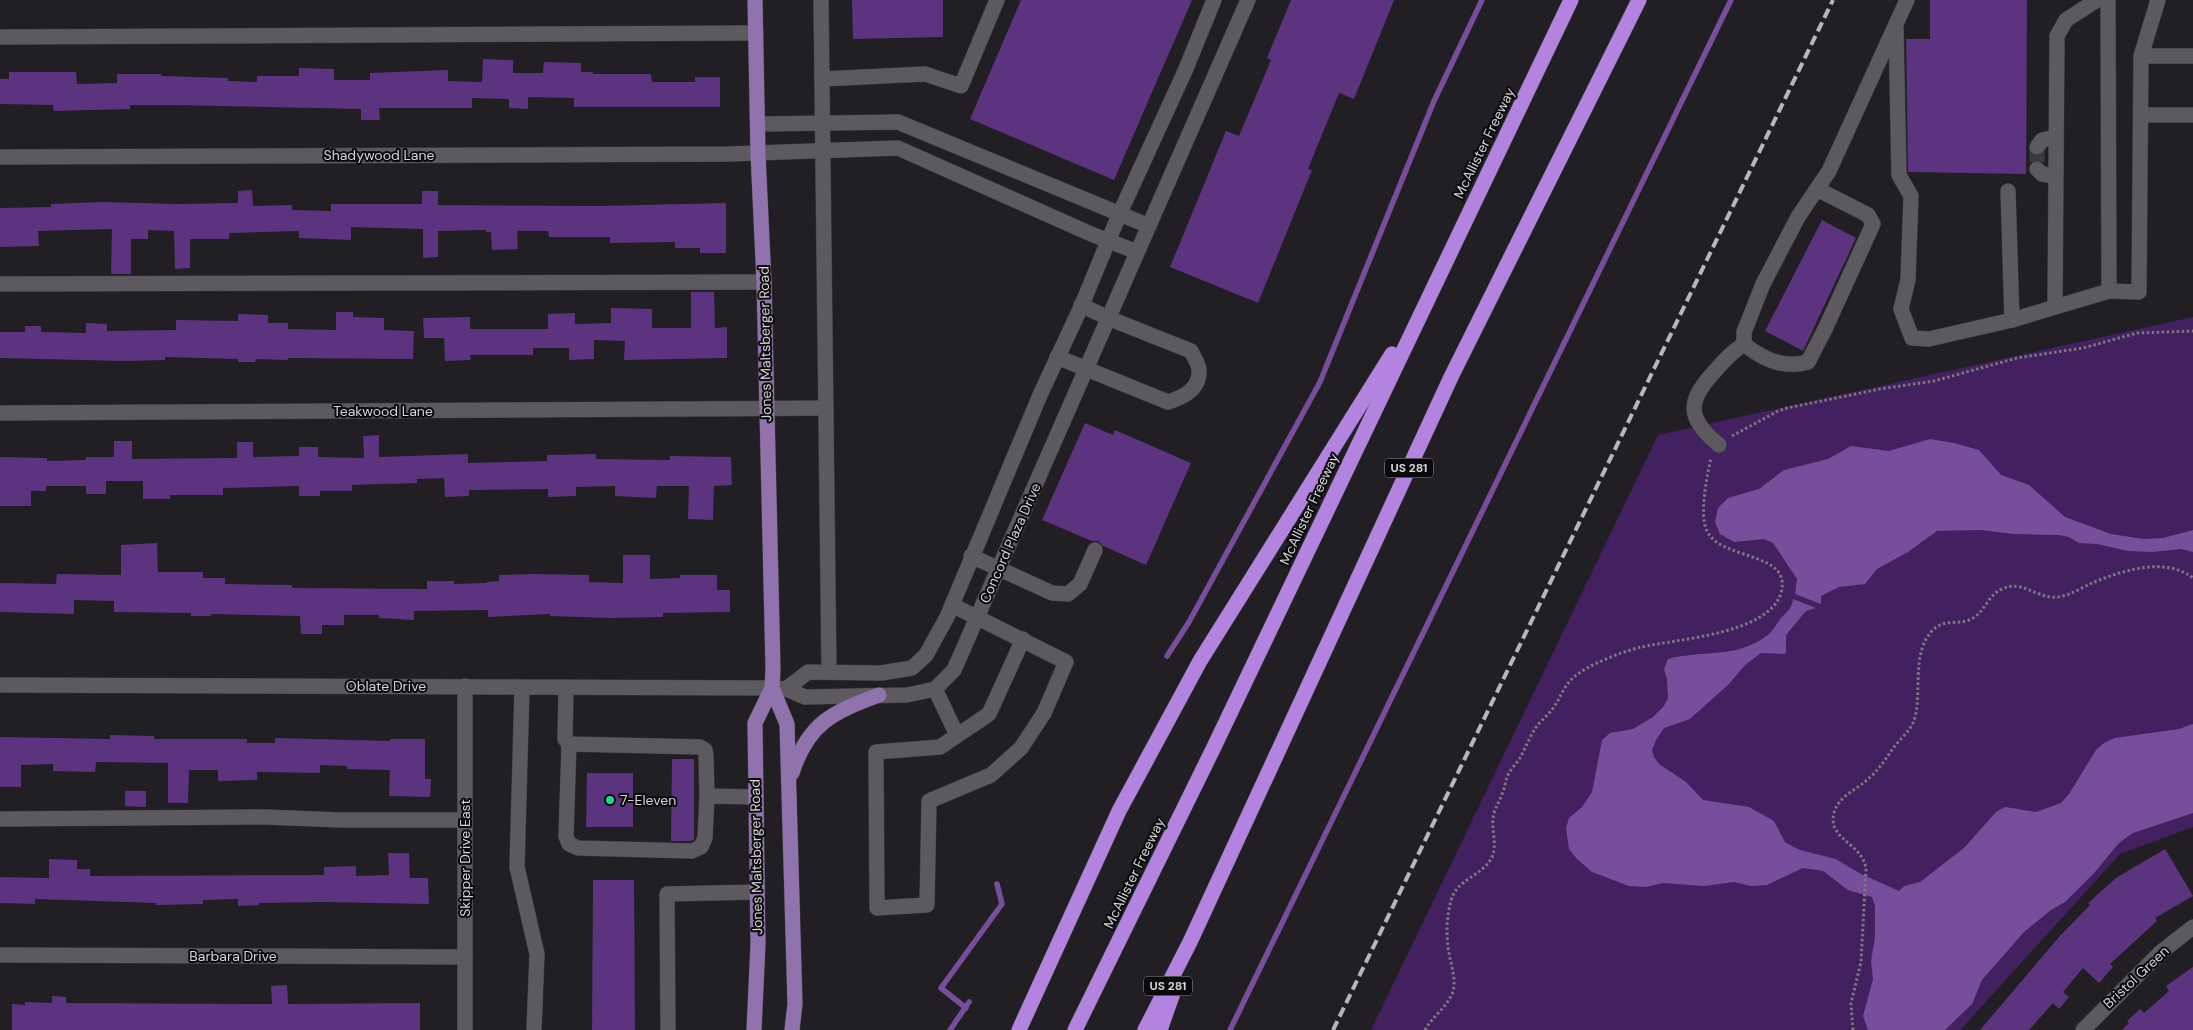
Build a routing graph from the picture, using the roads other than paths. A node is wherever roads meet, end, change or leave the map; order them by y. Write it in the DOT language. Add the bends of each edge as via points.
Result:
graph roads {
  1 [pos="755,0"];
  2 [pos="821,0"];
  3 [pos="998,0"];
  4 [pos="1214,0"];
  5 [pos="1248,0"];
  6 [pos="1571,0"];
  7 [pos="1639,0"];
  8 [pos="1907,0"];
  9 [pos="2097,0"];
  10 [pos="2108,0"];
  11 [pos="2158,0"];
  12 [pos="1896,25"];
  13 [pos="756,33"];
  14 [pos="0,37"];
  15 [pos="2141,56"];
  16 [pos="2193,56"];
  17 [pos="822,79"];
  18 [pos="2141,115"];
  19 [pos="2193,115"];
  20 [pos="823,123"];
  21 [pos="758,124"];
  22 [pos="2056,138"];
  23 [pos="2037,147"];
  24 [pos="824,150"];
  25 [pos="758,154"];
  26 [pos="982,156"];
  27 [pos="0,157"];
  28 [pos="2037,169"];
  29 [pos="2055,176"];
  30 [pos="970,180"];
  31 [pos="1817,189"];
  32 [pos="2008,191"];
  33 [pos="1119,215"];
  34 [pos="1149,226"];
  35 [pos="1108,240"];
  36 [pos="1137,252"];
  37 [pos="764,282"];
  38 [pos="0,284"];
  39 [pos="2109,290"];
  40 [pos="1430,294"];
  41 [pos="1081,305"];
  42 [pos="2055,307"];
  43 [pos="1108,318"];
  44 [pos="2012,320"];
  45 [pos="1744,344"];
  46 [pos="1057,357"];
  47 [pos="1086,369"];
  48 [pos="766,408"];
  49 [pos="826,408"];
  50 [pos="0,413"];
  51 [pos="1719,445"];
  52 [pos="1095,550"];
  53 [pos="971,556"];
  54 [pos="999,568"];
  55 [pos="952,604"];
  56 [pos="978,616"];
  57 [pos="1023,639"];
  58 [pos="829,672"];
  59 [pos="0,685"];
  60 [pos="465,686"];
  61 [pos="522,688"];
  62 [pos="779,688"];
  63 [pos="566,689"];
  64 [pos="935,689"];
  65 [pos="879,695"];
  66 [pos="957,736"];
  67 [pos="569,744"];
  68 [pos="788,784"];
  69 [pos="707,796"];
  70 [pos="756,797"];
  71 [pos="0,819"];
  72 [pos="465,820"];
  73 [pos="757,892"];
  74 [pos="2193,927"];
  75 [pos="1190,942"];
  76 [pos="0,955"];
  77 [pos="465,957"];
  78 [pos="465,1030"];
  79 [pos="534,1030"];
  80 [pos="668,1030"];
  81 [pos="754,1030"];
  82 [pos="792,1030"];
  83 [pos="1019,1030"];
  84 [pos="1075,1030"];
  85 [pos="1146,1030"];
  86 [pos="1160,1030"];
  87 [pos="2083,1030"];
  1 -- 13 [label="main road, Jones Maltsberger Road"];
  2 -- 17 [label="street"];
  3 -- 17 [label="street" via="960,86 924,74"];
  4 -- 33 [label="street, Concord Plaza Drive"];
  5 -- 34 [label="street, Concord Plaza Drive"];
  6 -- 40 [label="highway, McAllister Freeway"];
  7 -- 75 [label="highway, US 281" via="1450,377"];
  8 -- 12 [label="street"];
  9 -- 22 [label="street" via="2066,20 2057,36"];
  10 -- 39 [label="street"];
  11 -- 15 [label="street"];
  12 -- 31 [label="street" via="1832,164"];
  12 -- 44 [label="street" via="1899,175 1911,196 1908,280 1901,310 1912,338 1929,339"];
  13 -- 14 [label="street"];
  13 -- 21 [label="main road, Jones Maltsberger Road"];
  15 -- 16 [label="street"];
  15 -- 18 [label="street"];
  17 -- 20 [label="street"];
  18 -- 19 [label="street"];
  18 -- 39 [label="street" via="2139,292"];
  20 -- 21 [label="street"];
  20 -- 24 [label="street"];
  20 -- 26 [label="street" via="898,122"];
  21 -- 25 [label="main road, Jones Maltsberger Road"];
  22 -- 23 [label="street" via="2042,140"];
  22 -- 29 [label="street"];
  24 -- 25 [label="street, Shadywood Lane"];
  24 -- 30 [label="street, Shadywood Lane" via="898,148"];
  24 -- 49 [label="street"];
  25 -- 27 [label="street, Shadywood Lane"];
  25 -- 37 [label="main road, Jones Maltsberger Road"];
  26 -- 30 [label="street"];
  26 -- 33 [label="street"];
  28 -- 29 [label="street" via="2042,174"];
  29 -- 42 [label="street"];
  30 -- 35 [label="street, Shadywood Lane"];
  31 -- 45 [label="street" via="1798,217 1763,284 1744,332"];
  31 -- 45 [label="street" via="1868,215 1872,224 1826,328 1808,362 1796,366 1772,361"];
  32 -- 44 [label="street"];
  33 -- 34 [label="street"];
  33 -- 35 [label="street, Concord Plaza Drive"];
  34 -- 36 [label="street, Concord Plaza Drive"];
  35 -- 36 [label="street, Shadywood Lane"];
  35 -- 41 [label="street, Concord Plaza Drive"];
  36 -- 43 [label="street, Concord Plaza Drive"];
  37 -- 38 [label="street"];
  37 -- 48 [label="main road, Jones Maltsberger Road"];
  39 -- 42 [label="street"];
  40 -- 83 [label="highway" via="1200,661 1119,811"];
  40 -- 84 [label="highway, McAllister Freeway"];
  41 -- 43 [label="street"];
  41 -- 46 [label="street, Concord Plaza Drive"];
  42 -- 44 [label="street"];
  43 -- 47 [label="street, Concord Plaza Drive"];
  43 -- 47 [label="street" via="1191,351 1199,370 1195,385 1185,397 1168,402"];
  45 -- 51 [label="street" via="1726,357 1696,395 1697,422"];
  46 -- 47 [label="street"];
  46 -- 53 [label="street, Concord Plaza Drive"];
  47 -- 54 [label="street, Concord Plaza Drive"];
  48 -- 49 [label="street, Teakwood Lane"];
  48 -- 50 [label="street, Teakwood Lane"];
  48 -- 62 [label="main road, Jones Maltsberger Road"];
  49 -- 58 [label="street"];
  52 -- 54 [label="street" via="1080,584 1068,594 1052,594"];
  53 -- 54 [label="street"];
  53 -- 55 [label="street, Concord Plaza Drive"];
  54 -- 56 [label="street, Concord Plaza Drive"];
  55 -- 56 [label="street"];
  55 -- 58 [label="street, Concord Plaza Drive" via="926,655 912,668 881,673"];
  56 -- 57 [label="street"];
  56 -- 64 [label="street, Concord Plaza Drive" via="954,670"];
  57 -- 66 [label="street" via="989,714"];
  57 -- 66 [label="street" via="1066,662 1044,713 1021,748 991,775 929,801 928,905 877,908 876,752 940,746"];
  58 -- 62 [label="street, Concord Plaza Drive" via="808,672"];
  59 -- 60 [label="street, Oblate Drive"];
  60 -- 61 [label="street, Oblate Drive"];
  60 -- 72 [label="street, Skipper Drive East"];
  61 -- 63 [label="street, Oblate Drive"];
  61 -- 79 [label="street" via="517,867 537,954"];
  62 -- 63 [label="street, Oblate Drive"];
  62 -- 65 [label="street" via="805,697"];
  62 -- 68 [label="main road, Jones Maltsberger Road" via="787,724"];
  62 -- 70 [label="main road, Jones Maltsberger Road" via="755,723"];
  63 -- 67 [label="street" via="565,739"];
  64 -- 65 [label="street" via="907,695"];
  64 -- 66 [label="street"];
  65 -- 68 [label="main road" via="843,708 815,728 798,752"];
  67 -- 69 [label="street" via="700,746 706,756"];
  67 -- 69 [label="street" via="566,836 569,844 578,848 692,851 700,847 705,838"];
  68 -- 82 [label="main road, Jones Maltsberger Road" via="795,1004"];
  69 -- 70 [label="street"];
  70 -- 73 [label="main road, Jones Maltsberger Road"];
  71 -- 72 [label="street" via="265,817"];
  72 -- 77 [label="street, Skipper Drive East"];
  73 -- 80 [label="street" via="668,894"];
  73 -- 81 [label="main road, Jones Maltsberger Road"];
  74 -- 87 [label="street, Bristol Green" via="2161,952"];
  75 -- 85 [label="highway, US 281"];
  75 -- 86 [label="highway"];
  76 -- 77 [label="street, Barbara Drive"];
  77 -- 78 [label="street, Skipper Drive East"];
}
